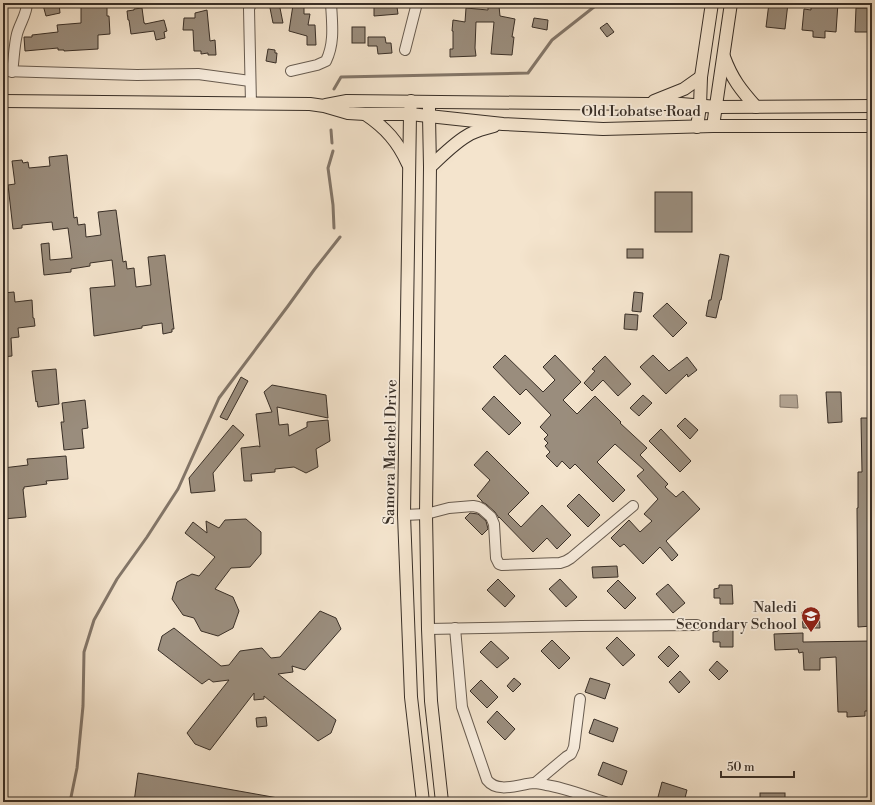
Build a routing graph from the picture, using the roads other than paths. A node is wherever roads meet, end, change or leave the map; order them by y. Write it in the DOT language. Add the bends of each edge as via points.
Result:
graph roads {
  1 [pos="27,3"];
  2 [pos="251,3"];
  3 [pos="331,3"];
  4 [pos="418,3"];
  5 [pos="712,3"];
  6 [pos="731,3"];
  7 [pos="405,50"];
  8 [pos="723,56"];
  9 [pos="8,71"];
  10 [pos="291,71"];
  11 [pos="701,78"];
  12 [pos="250,81"];
  13 [pos="3,101"];
  14 [pos="411,101"];
  15 [pos="429,102"];
  16 [pos="251,104"];
  17 [pos="647,104"];
  18 [pos="324,106"];
  19 [pos="700,106"];
  20 [pos="756,106"];
  21 [pos="872,106"];
  22 [pos="716,107"];
  23 [pos="365,114"];
  24 [pos="410,114"];
  25 [pos="429,116"];
  26 [pos="503,124"];
  27 [pos="713,126"];
  28 [pos="872,126"];
  29 [pos="697,127"];
  30 [pos="410,166"];
  31 [pos="430,167"];
  32 [pos="633,506"];
  33 [pos="426,514"];
  34 [pos="404,515"];
  35 [pos="697,624"];
  36 [pos="455,628"];
  37 [pos="428,629"];
  38 [pos="580,699"];
  39 [pos="535,783"];
  40 [pos="422,802"];
  41 [pos="442,802"];
  42 [pos="605,802"];
  1 -- 9 [label="street"];
  2 -- 12 [label="street"];
  3 -- 10 [label="street" via="333,36 326,61"];
  4 -- 7 [label="street"];
  5 -- 11 [label="main road"];
  6 -- 8 [label="main road"];
  8 -- 20 [label="main road" via="734,80"];
  8 -- 22 [label="main road"];
  9 -- 12 [label="street" via="198,74"];
  11 -- 17 [label="main road" via="684,89"];
  11 -- 19 [label="main road"];
  12 -- 16 [label="street"];
  13 -- 16 [label="main road"];
  14 -- 15 [label="main road, Old Lobatse Road"];
  14 -- 18 [label="main road, Old Lobatse Road" via="347,101"];
  14 -- 24 [label="main road, Samora Machel Drive"];
  15 -- 17 [label="main road, Old Lobatse Road"];
  15 -- 25 [label="main road"];
  16 -- 18 [label="main road"];
  17 -- 19 [label="main road, Old Lobatse Road"];
  18 -- 23 [label="main road, Old Lobatse Road" via="348,113"];
  19 -- 22 [label="main road, Old Lobatse Road"];
  19 -- 29 [label="main road"];
  20 -- 21 [label="main road, Old Lobatse Road"];
  20 -- 22 [label="main road, Old Lobatse Road"];
  22 -- 27 [label="main road"];
  23 -- 24 [label="main road, Old Lobatse Road"];
  23 -- 30 [label="main road" via="392,137"];
  24 -- 25 [label="main road, Old Lobatse Road"];
  24 -- 30 [label="main road, Samora Machel Drive"];
  25 -- 26 [label="main road, Old Lobatse Road"];
  25 -- 31 [label="main road"];
  26 -- 29 [label="main road, Old Lobatse Road" via="603,129"];
  26 -- 31 [label="main road" via="483,128 458,141"];
  27 -- 28 [label="main road, Old Lobatse Road"];
  27 -- 29 [label="main road, Old Lobatse Road"];
  30 -- 34 [label="main road, Samora Machel Drive"];
  31 -- 33 [label="main road"];
  32 -- 33 [label="street" via="571,558 560,563 498,564 493,520 478,507 449,508"];
  33 -- 34 [label="street"];
  33 -- 37 [label="main road"];
  34 -- 40 [label="main road, Samora Machel Drive" via="411,697"];
  35 -- 36 [label="street"];
  36 -- 37 [label="street"];
  36 -- 39 [label="street" via="462,708 487,780 490,784 501,787"];
  37 -- 41 [label="main road" via="431,701"];
  38 -- 39 [label="street" via="574,747 570,754"];
  39 -- 42 [label="street" via="562,788"];
}
